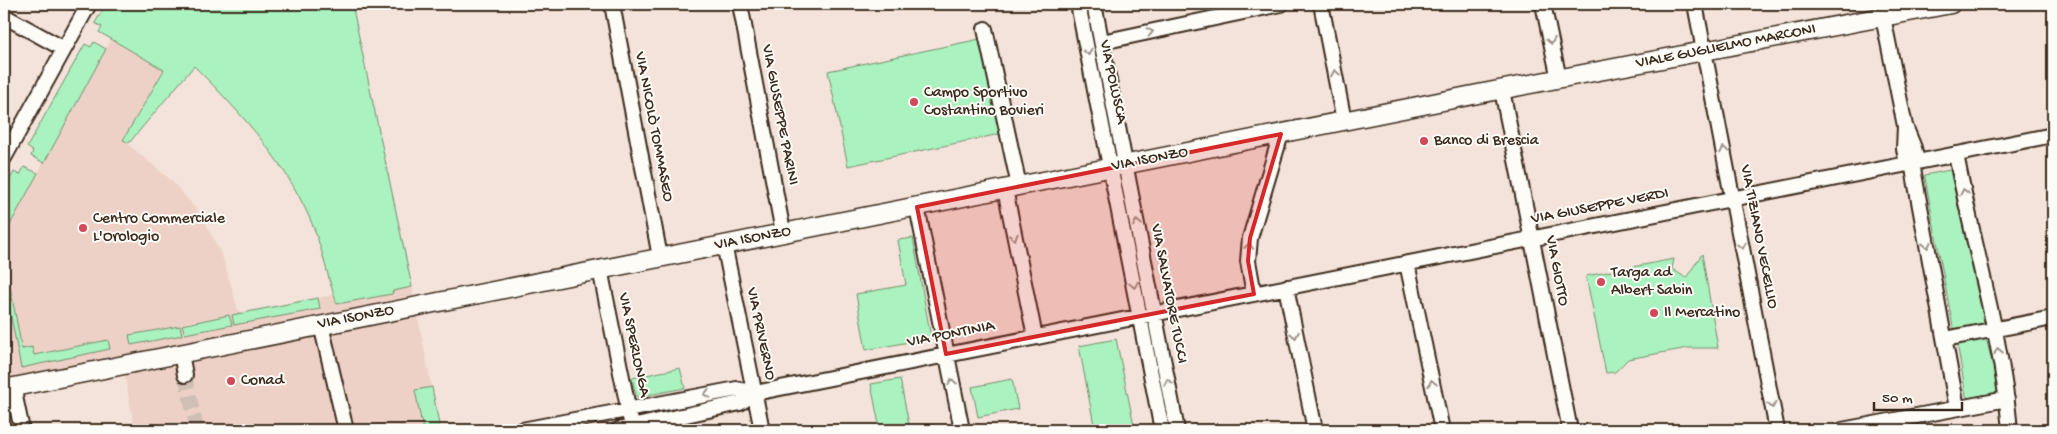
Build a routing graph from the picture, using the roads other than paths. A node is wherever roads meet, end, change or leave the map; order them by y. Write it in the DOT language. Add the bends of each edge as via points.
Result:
graph roads {
  1 [pos="89,4"];
  2 [pos="612,4"];
  3 [pos="740,4"];
  4 [pos="1078,4"];
  5 [pos="1094,4"];
  6 [pos="1281,4"];
  7 [pos="1321,4"];
  8 [pos="1544,4"];
  9 [pos="1695,4"];
  10 [pos="1951,4"];
  11 [pos="1886,12"];
  12 [pos="4,16"];
  13 [pos="985,29"];
  14 [pos="1102,42"];
  15 [pos="64,49"];
  16 [pos="1705,51"];
  17 [pos="1559,79"];
  18 [pos="1502,90"];
  19 [pos="1344,121"];
  20 [pos="1281,134"];
  21 [pos="2053,135"];
  22 [pos="1956,154"];
  23 [pos="4,158"];
  24 [pos="1912,163"];
  25 [pos="1118,167"];
  26 [pos="1012,188"];
  27 [pos="1733,198"];
  28 [pos="917,207"];
  29 [pos="783,232"];
  30 [pos="1532,238"];
  31 [pos="724,244"];
  32 [pos="660,258"];
  33 [pos="1408,263"];
  34 [pos="600,270"];
  35 [pos="1286,287"];
  36 [pos="1254,294"];
  37 [pos="1154,314"];
  38 [pos="1140,317"];
  39 [pos="2053,318"];
  40 [pos="321,325"];
  41 [pos="1994,330"];
  42 [pos="1035,337"];
  43 [pos="1945,340"];
  44 [pos="181,353"];
  45 [pos="946,354"];
  46 [pos="185,375"];
  47 [pos="9,388"];
  48 [pos="755,393"];
  49 [pos="2007,399"];
  50 [pos="1957,408"];
  51 [pos="629,410"];
  52 [pos="632,427"];
  53 [pos="22,430"];
  54 [pos="346,430"];
  55 [pos="522,430"];
  56 [pos="618,430"];
  57 [pos="762,430"];
  58 [pos="962,430"];
  59 [pos="1162,430"];
  60 [pos="1177,430"];
  61 [pos="1314,430"];
  62 [pos="1442,430"];
  63 [pos="1570,430"];
  64 [pos="1777,430"];
  65 [pos="1842,430"];
  66 [pos="2010,430"];
  1 -- 15 [label="street"];
  2 -- 32 [label="street, VIA NICOLÒ TOMMASEO"];
  3 -- 29 [label="street, VIA GIUSEPPE PARINI"];
  4 -- 25 [label="street, VIA POLUSCA, one-way"];
  5 -- 14 [label="street, VIA POLUSCA"];
  14 -- 6 [label="street, one-way"];
  19 -- 7 [label="street, one-way"];
  8 -- 17 [label="street, one-way"];
  9 -- 16 [label="street, VIA TIZIANO VECELLIO"];
  10 -- 11 [label="main road, VIALE GUGLIELMO MARCONI"];
  11 -- 16 [label="main road, VIALE GUGLIELMO MARCONI"];
  11 -- 24 [label="street" via="1905,126 1904,149"];
  12 -- 15 [label="street"];
  13 -- 26 [label="street"];
  14 -- 25 [label="street, VIA POLUSCA"];
  15 -- 23 [label="street"];
  16 -- 17 [label="main road, VIALE GUGLIELMO MARCONI"];
  27 -- 16 [label="street, VIA TIZIANO VECELLIO, one-way"];
  17 -- 18 [label="main road, VIALE GUGLIELMO MARCONI"];
  18 -- 19 [label="main road, VIA ISONZO"];
  18 -- 30 [label="street, VIA GIOTTO"];
  19 -- 20 [label="main road, VIA ISONZO"];
  20 -- 25 [label="main road, VIA ISONZO"];
  36 -- 20 [label="street, one-way" via="1248,261 1250,238"];
  21 -- 22 [label="street, VIA GIUSEPPE VERDI"];
  22 -- 24 [label="street, VIA GIUSEPPE VERDI"];
  41 -- 22 [label="street, one-way"];
  24 -- 27 [label="street, VIA GIUSEPPE VERDI"];
  24 -- 43 [label="street, one-way"];
  25 -- 26 [label="main road, VIA ISONZO"];
  37 -- 25 [label="street, VIA SALVATORE TUCCI, one-way"];
  25 -- 38 [label="street, VIA SALVATORE TUCCI, one-way"];
  26 -- 28 [label="main road, VIA ISONZO"];
  26 -- 42 [label="street, one-way"];
  27 -- 30 [label="street, VIA GIUSEPPE VERDI"];
  27 -- 64 [label="street, VIA TIZIANO VECELLIO, one-way"];
  28 -- 29 [label="main road, VIA ISONZO"];
  28 -- 45 [label="street"];
  29 -- 31 [label="main road, VIA ISONZO"];
  30 -- 33 [label="street, VIA GIUSEPPE VERDI"];
  30 -- 63 [label="street, VIA GIOTTO"];
  31 -- 32 [label="main road, VIA ISONZO"];
  31 -- 48 [label="street, VIA PRIVERNO"];
  32 -- 34 [label="main road, VIA ISONZO"];
  33 -- 35 [label="street, VIA GIUSEPPE VERDI"];
  62 -- 33 [label="street, one-way"];
  34 -- 40 [label="main road, VIA ISONZO"];
  34 -- 51 [label="street, VIA SPERLONGA"];
  35 -- 36 [label="street, VIA GIUSEPPE VERDI"];
  35 -- 61 [label="street, one-way"];
  36 -- 37 [label="street, VIA GIUSEPPE VERDI"];
  37 -- 38 [label="street, VIA PONTINIA"];
  60 -- 37 [label="street, VIA SALVATORE TUCCI, one-way"];
  38 -- 42 [label="street, VIA PONTINIA"];
  38 -- 59 [label="street, VIA SALVATORE TUCCI"];
  39 -- 41 [label="street"];
  40 -- 44 [label="main road, VIA ISONZO"];
  40 -- 54 [label="street"];
  41 -- 43 [label="street"];
  49 -- 41 [label="street, one-way"];
  42 -- 45 [label="street, VIA PONTINIA"];
  43 -- 50 [label="street"];
  44 -- 46 [label="street"];
  44 -- 47 [label="main road, VIA ISONZO"];
  45 -- 48 [label="street, VIA PONTINIA"];
  58 -- 45 [label="street, one-way"];
  47 -- 53 [label="street"];
  48 -- 51 [label="street, VIA PONTINIA, one-way" via="737,388"];
  48 -- 52 [label="street, VIA PONTINIA" via="740,404"];
  48 -- 57 [label="street, VIA PRIVERNO"];
  49 -- 50 [label="street"];
  49 -- 66 [label="street"];
  50 -- 65 [label="street"];
  51 -- 52 [label="street, VIA SPERLONGA"];
  51 -- 55 [label="street, VIA PONTINIA"];
  52 -- 56 [label="street, VIA PONTINIA"];
}
